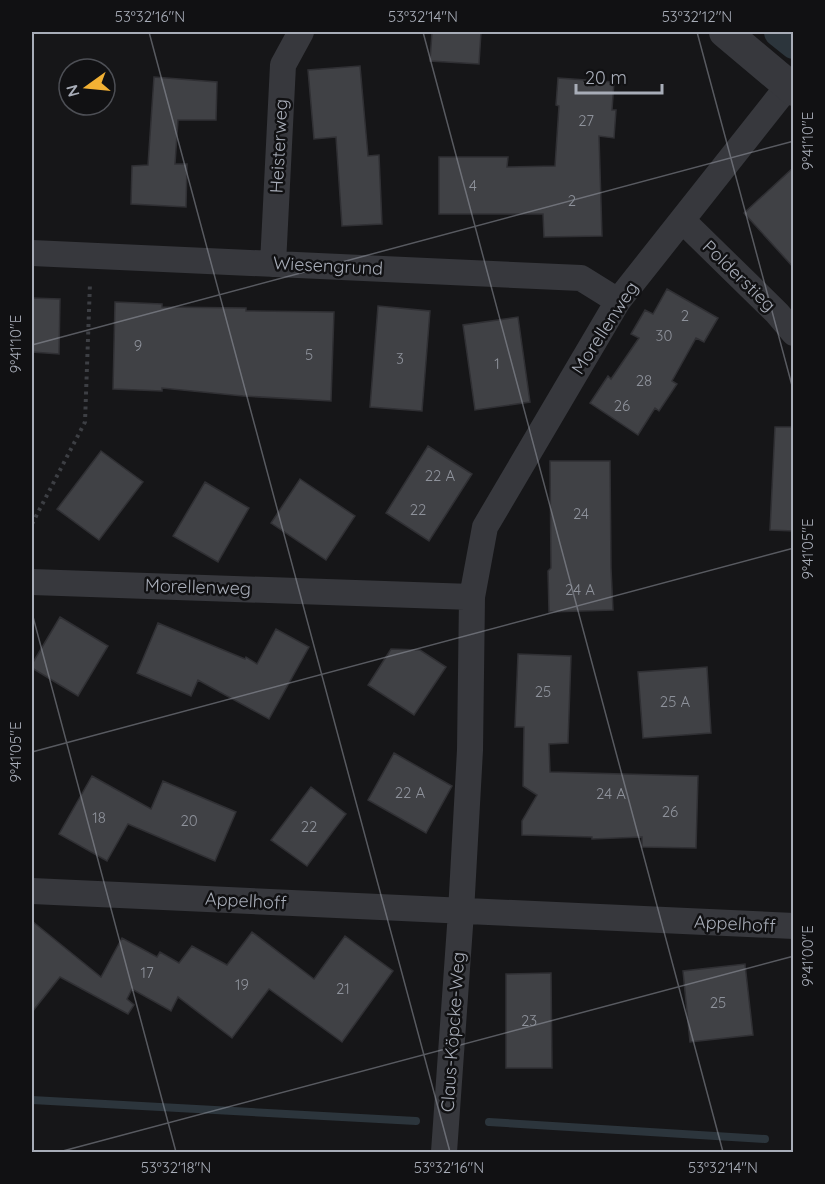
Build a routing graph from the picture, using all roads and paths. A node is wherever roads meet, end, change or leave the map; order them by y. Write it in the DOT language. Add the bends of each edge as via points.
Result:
graph roads {
  1 [pos="301,32"];
  2 [pos="725,32"];
  3 [pos="791,88"];
  4 [pos="682,220"];
  5 [pos="32,253"];
  6 [pos="90,255"];
  7 [pos="273,264"];
  8 [pos="618,301"];
  9 [pos="794,333"];
  10 [pos="32,524"];
  11 [pos="32,582"];
  12 [pos="472,597"];
  13 [pos="32,891"];
  14 [pos="461,912"];
  15 [pos="794,926"];
  16 [pos="444,1152"];
  1 -- 7 [label="street, Heisterweg" via="283,65"];
  2 -- 3 [label="street"];
  3 -- 4 [label="street, Morellenweg"];
  4 -- 8 [label="street, Morellenweg"];
  4 -- 9 [label="street, Polderstieg"];
  5 -- 6 [label="street, Wiesengrund"];
  6 -- 7 [label="street, Wiesengrund"];
  6 -- 10 [label="path" via="85,422"];
  7 -- 8 [label="street, Wiesengrund" via="581,278"];
  8 -- 12 [label="street, Morellenweg" via="485,527"];
  11 -- 12 [label="street, Morellenweg"];
  12 -- 14 [label="street, Morellenweg" via="470,750"];
  13 -- 14 [label="street, Appelhoff"];
  14 -- 15 [label="street, Appelhoff"];
  14 -- 16 [label="street, Claus-Köpcke-Weg"];
}
